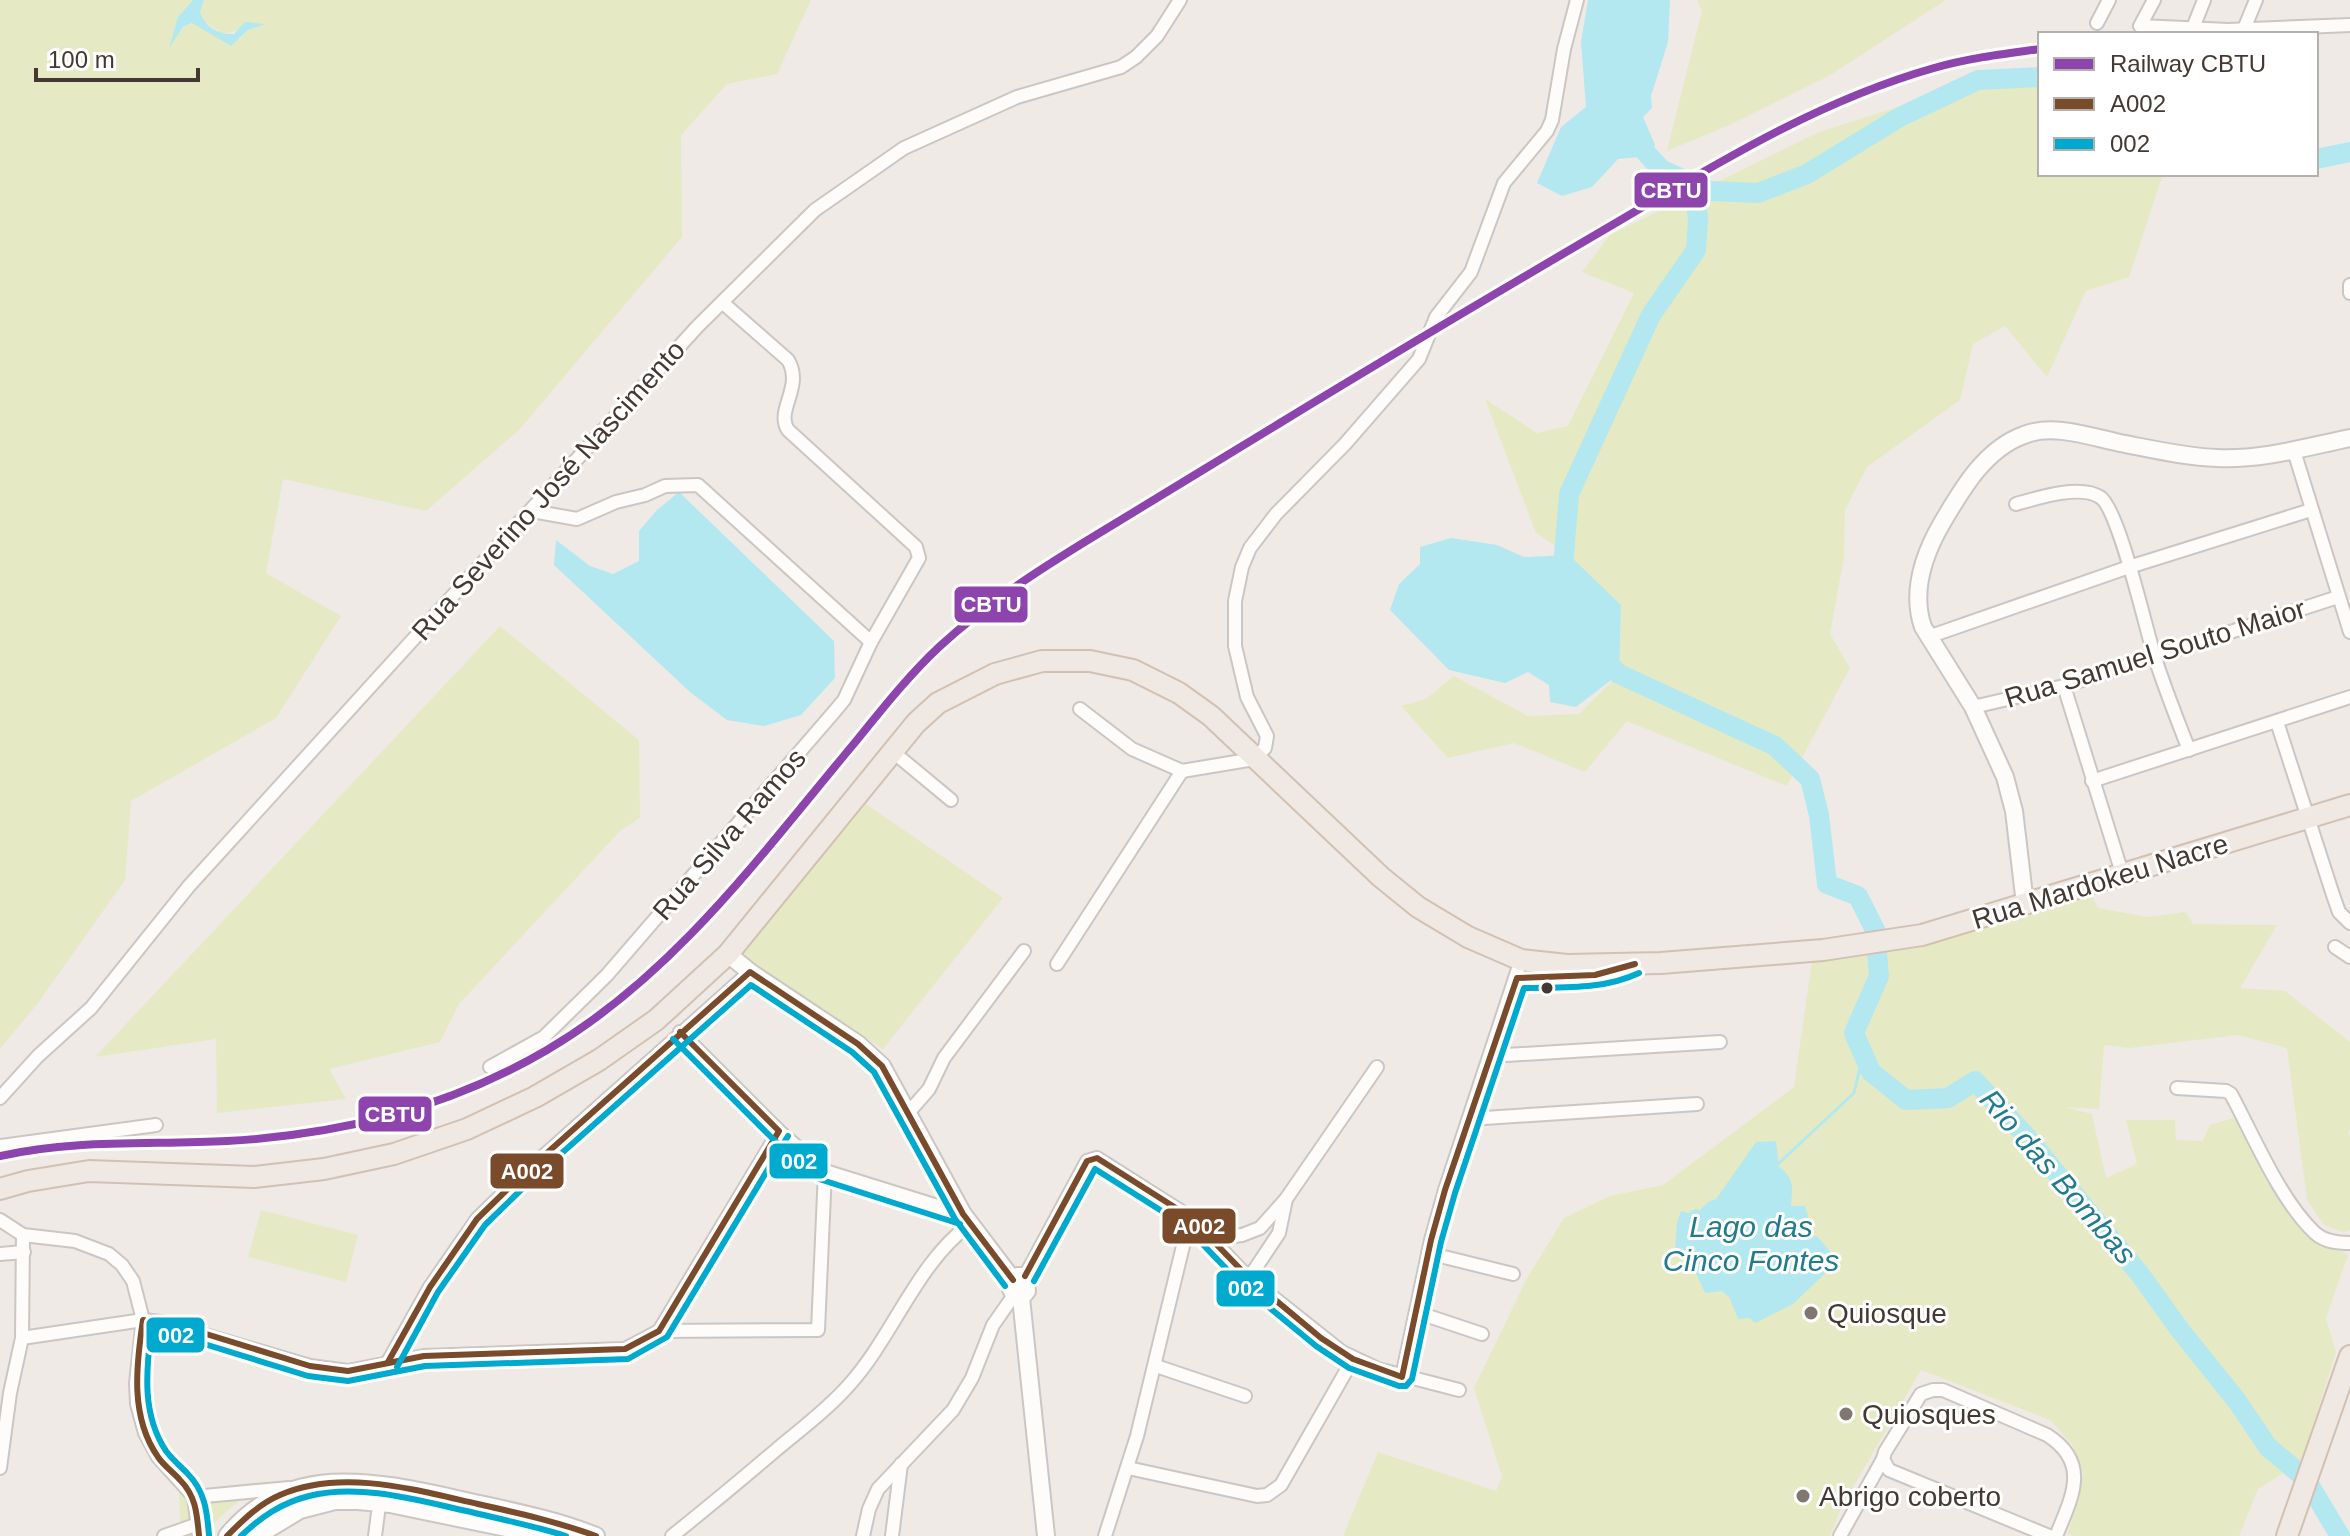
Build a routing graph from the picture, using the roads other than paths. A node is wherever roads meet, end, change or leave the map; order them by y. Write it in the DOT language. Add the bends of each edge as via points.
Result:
graph roads {
  1 [pos="1180,0"];
  2 [pos="1577,0"];
  3 [pos="2109,0"];
  4 [pos="2154,0"];
  5 [pos="2204,0"];
  6 [pos="2256,0"];
  7 [pos="2097,23"];
  8 [pos="2350,25"];
  9 [pos="2193,28"];
  10 [pos="2244,29"];
  11 [pos="2350,285"];
  12 [pos="2350,292"];
  13 [pos="723,303"];
  14 [pos="2350,438"];
  15 [pos="2294,451"];
  16 [pos="2016,504"];
  17 [pos="2311,510"];
  18 [pos="532,511"];
  19 [pos="2129,567"];
  20 [pos="2338,597"];
  21 [pos="2350,632"];
  22 [pos="1928,637"];
  23 [pos="871,642"];
  24 [pos="2155,657"];
  25 [pos="2064,686"];
  26 [pos="2350,697"];
  27 [pos="1973,707"];
  28 [pos="1080,709"];
  29 [pos="2277,722"];
  30 [pos="2189,750"];
  31 [pos="892,751"];
  32 [pos="1254,759"];
  33 [pos="1182,771"];
  34 [pos="2092,781"];
  35 [pos="951,800"];
  36 [pos="2350,805"];
  37 [pos="2309,818"];
  38 [pos="2122,873"];
  39 [pos="2025,904"];
  40 [pos="2350,923"];
  41 [pos="2335,947"];
  42 [pos="1024,951"];
  43 [pos="728,954"];
  44 [pos="2350,957"];
  45 [pos="1521,960"];
  46 [pos="1057,964"];
  47 [pos="750,972"];
  48 [pos="680,1032"];
  49 [pos="1720,1042"];
  50 [pos="1490,1056"];
  51 [pos="490,1067"];
  52 [pos="1377,1067"];
  53 [pos="2177,1088"];
  54 [pos="0,1098"];
  55 [pos="1697,1104"];
  56 [pos="909,1112"];
  57 [pos="1469,1119"];
  58 [pos="156,1125"];
  59 [pos="779,1131"];
  60 [pos="0,1146"];
  61 [pos="825,1171"];
  62 [pos="0,1189"];
  63 [pos="1286,1199"];
  64 [pos="1190,1217"];
  65 [pos="967,1219"];
  66 [pos="0,1220"];
  67 [pos="23,1235"];
  68 [pos="1212,1239"];
  69 [pos="2350,1243"];
  70 [pos="24,1252"];
  71 [pos="1428,1253"];
  72 [pos="0,1254"];
  73 [pos="1513,1274"];
  74 [pos="1249,1278"];
  75 [pos="1018,1287"];
  76 [pos="1416,1312"];
  77 [pos="143,1320"];
  78 [pos="659,1331"];
  79 [pos="1482,1334"];
  80 [pos="22,1338"];
  81 [pos="2350,1356"];
  82 [pos="1353,1359"];
  83 [pos="388,1362"];
  84 [pos="1156,1366"];
  85 [pos="1402,1377"];
  86 [pos="1459,1390"];
  87 [pos="1245,1396"];
  88 [pos="1883,1459"];
  89 [pos="901,1464"];
  90 [pos="0,1468"];
  91 [pos="1128,1468"];
  92 [pos="300,1487"];
  93 [pos="194,1497"];
  94 [pos="378,1513"];
  95 [pos="198,1530"];
  96 [pos="512,1533"];
  97 [pos="164,1536"];
  98 [pos="227,1536"];
  99 [pos="257,1536"];
  100 [pos="375,1536"];
  101 [pos="545,1536"];
  102 [pos="596,1536"];
  103 [pos="672,1536"];
  104 [pos="863,1536"];
  105 [pos="892,1536"];
  106 [pos="1046,1536"];
  107 [pos="1105,1536"];
  108 [pos="1840,1536"];
  109 [pos="2049,1536"];
  110 [pos="2056,1536"];
  111 [pos="2287,1536"];
  1 -- 13 [label="street, Rua Severino José Nascimento" via="1157,36 1121,67 1017,97 904,148 815,210"];
  2 -- 32 [label="street" via="1552,120 1504,183 1471,272 1436,317 1419,359 1250,548 1233,622 1240,674 1268,740"];
  3 -- 7 [label="street"];
  4 -- 9 [label="street" via="2140,26"];
  5 -- 9 [label="street"];
  6 -- 10 [label="street"];
  8 -- 10 [label="street"];
  9 -- 10 [label="street"];
  11 -- 12 [label="street"];
  13 -- 18 [label="street, Rua Severino José Nascimento"];
  13 -- 23 [label="street, Rua Silva Ramos" via="793,368 795,381 784,425 916,547 919,558"];
  14 -- 15 [label="street"];
  15 -- 17 [label="street"];
  15 -- 22 [label="street" via="2217,458 2042,431 2010,441 1963,487 1930,545 1917,602"];
  16 -- 19 [label="street" via="2073,492 2100,496 2113,516"];
  17 -- 19 [label="street"];
  17 -- 20 [label="street"];
  18 -- 23 [label="street" via="577,519 665,486 698,485"];
  18 -- 54 [label="street, Rua Severino José Nascimento" via="189,886 91,1008"];
  19 -- 22 [label="street"];
  19 -- 24 [label="street"];
  20 -- 21 [label="street"];
  20 -- 24 [label="street, Rua Samuel Souto Maior"];
  22 -- 27 [label="street"];
  23 -- 51 [label="street, Rua Silva Ramos" via="844,700 607,975 544,1037"];
  24 -- 25 [label="street, Rua Samuel Souto Maior"];
  24 -- 30 [label="street"];
  25 -- 27 [label="street, Rua Samuel Souto Maior"];
  25 -- 34 [label="street"];
  26 -- 29 [label="street"];
  27 -- 39 [label="street" via="2011,793"];
  28 -- 33 [label="street" via="1132,749"];
  29 -- 30 [label="street"];
  29 -- 37 [label="street"];
  30 -- 34 [label="street"];
  31 -- 32 [label="main road, Rua Mardokeu Nacre" via="938,703 995,674 1042,661 1090,661 1133,670 1179,693"];
  31 -- 35 [label="street"];
  31 -- 43 [label="main road, Rua Mardokeu Nacre"];
  32 -- 33 [label="street"];
  32 -- 45 [label="main road, Rua Mardokeu Nacre" via="1418,907"];
  33 -- 46 [label="street"];
  34 -- 38 [label="street"];
  36 -- 37 [label="main road, Rua Mardokeu Nacre"];
  37 -- 38 [label="main road, Rua Mardokeu Nacre"];
  37 -- 40 [label="street" via="2339,912"];
  38 -- 39 [label="main road, Rua Mardokeu Nacre"];
  39 -- 45 [label="main road, Rua Mardokeu Nacre" via="1922,935 1847,946 1661,963 1567,965"];
  41 -- 44 [label="street"];
  42 -- 56 [label="street"];
  43 -- 47 [label="street"];
  43 -- 62 [label="main road, Rua Mardokeu Nacre" via="656,1020 599,1060 467,1129 394,1154 254,1177 89,1171"];
  45 -- 50 [label="street"];
  47 -- 48 [label="street"];
  47 -- 56 [label="street" via="872,1054"];
  48 -- 59 [label="street"];
  48 -- 83 [label="street" via="477,1219"];
  49 -- 50 [label="street"];
  50 -- 57 [label="street"];
  52 -- 63 [label="street"];
  53 -- 69 [label="street" via="2231,1094 2282,1190 2316,1234"];
  55 -- 57 [label="street"];
  56 -- 65 [label="street"];
  57 -- 71 [label="street"];
  58 -- 60 [label="street"];
  59 -- 61 [label="street"];
  59 -- 78 [label="street"];
  61 -- 65 [label="street"];
  61 -- 78 [label="street" via="818,1330"];
  63 -- 68 [label="street" via="1260,1228"];
  63 -- 74 [label="street" via="1279,1233"];
  64 -- 68 [label="street"];
  64 -- 75 [label="street" via="1091,1158"];
  64 -- 84 [label="street"];
  65 -- 75 [label="street"];
  65 -- 103 [label="street" via="849,1385"];
  66 -- 67 [label="street"];
  67 -- 70 [label="street"];
  67 -- 77 [label="street" via="75,1241 109,1254 133,1281"];
  68 -- 74 [label="street"];
  70 -- 72 [label="street"];
  70 -- 80 [label="street"];
  71 -- 73 [label="street"];
  71 -- 76 [label="street"];
  74 -- 82 [label="street"];
  75 -- 89 [label="street" via="993,1325 953,1410"];
  75 -- 106 [label="street"];
  76 -- 79 [label="street"];
  76 -- 85 [label="street"];
  77 -- 80 [label="street"];
  77 -- 83 [label="street" via="330,1370"];
  77 -- 93 [label="street" via="136,1383 145,1433 158,1457"];
  78 -- 83 [label="street" via="625,1349 424,1356"];
  80 -- 90 [label="street"];
  81 -- 111 [label="main road"];
  82 -- 85 [label="street"];
  82 -- 91 [label="street" via="1281,1485 1267,1495"];
  84 -- 87 [label="street"];
  84 -- 91 [label="street"];
  85 -- 86 [label="street"];
  88 -- 108 [label="street"];
  88 -- 109 [label="street" via="1895,1474"];
  88 -- 110 [label="street" via="1914,1402 1933,1390 2047,1435 2069,1455 2075,1480"];
  89 -- 104 [label="street" via="878,1489"];
  89 -- 105 [label="street"];
  91 -- 107 [label="street"];
  92 -- 93 [label="street"];
  92 -- 98 [label="street" via="253,1511"];
  92 -- 102 [label="street" via="338,1481 378,1483 532,1516"];
  93 -- 95 [label="street"];
  94 -- 100 [label="street"];
  95 -- 97 [label="street"];
  96 -- 99 [label="street" via="390,1504 335,1501 300,1510"];
  96 -- 101 [label="street"];
}
